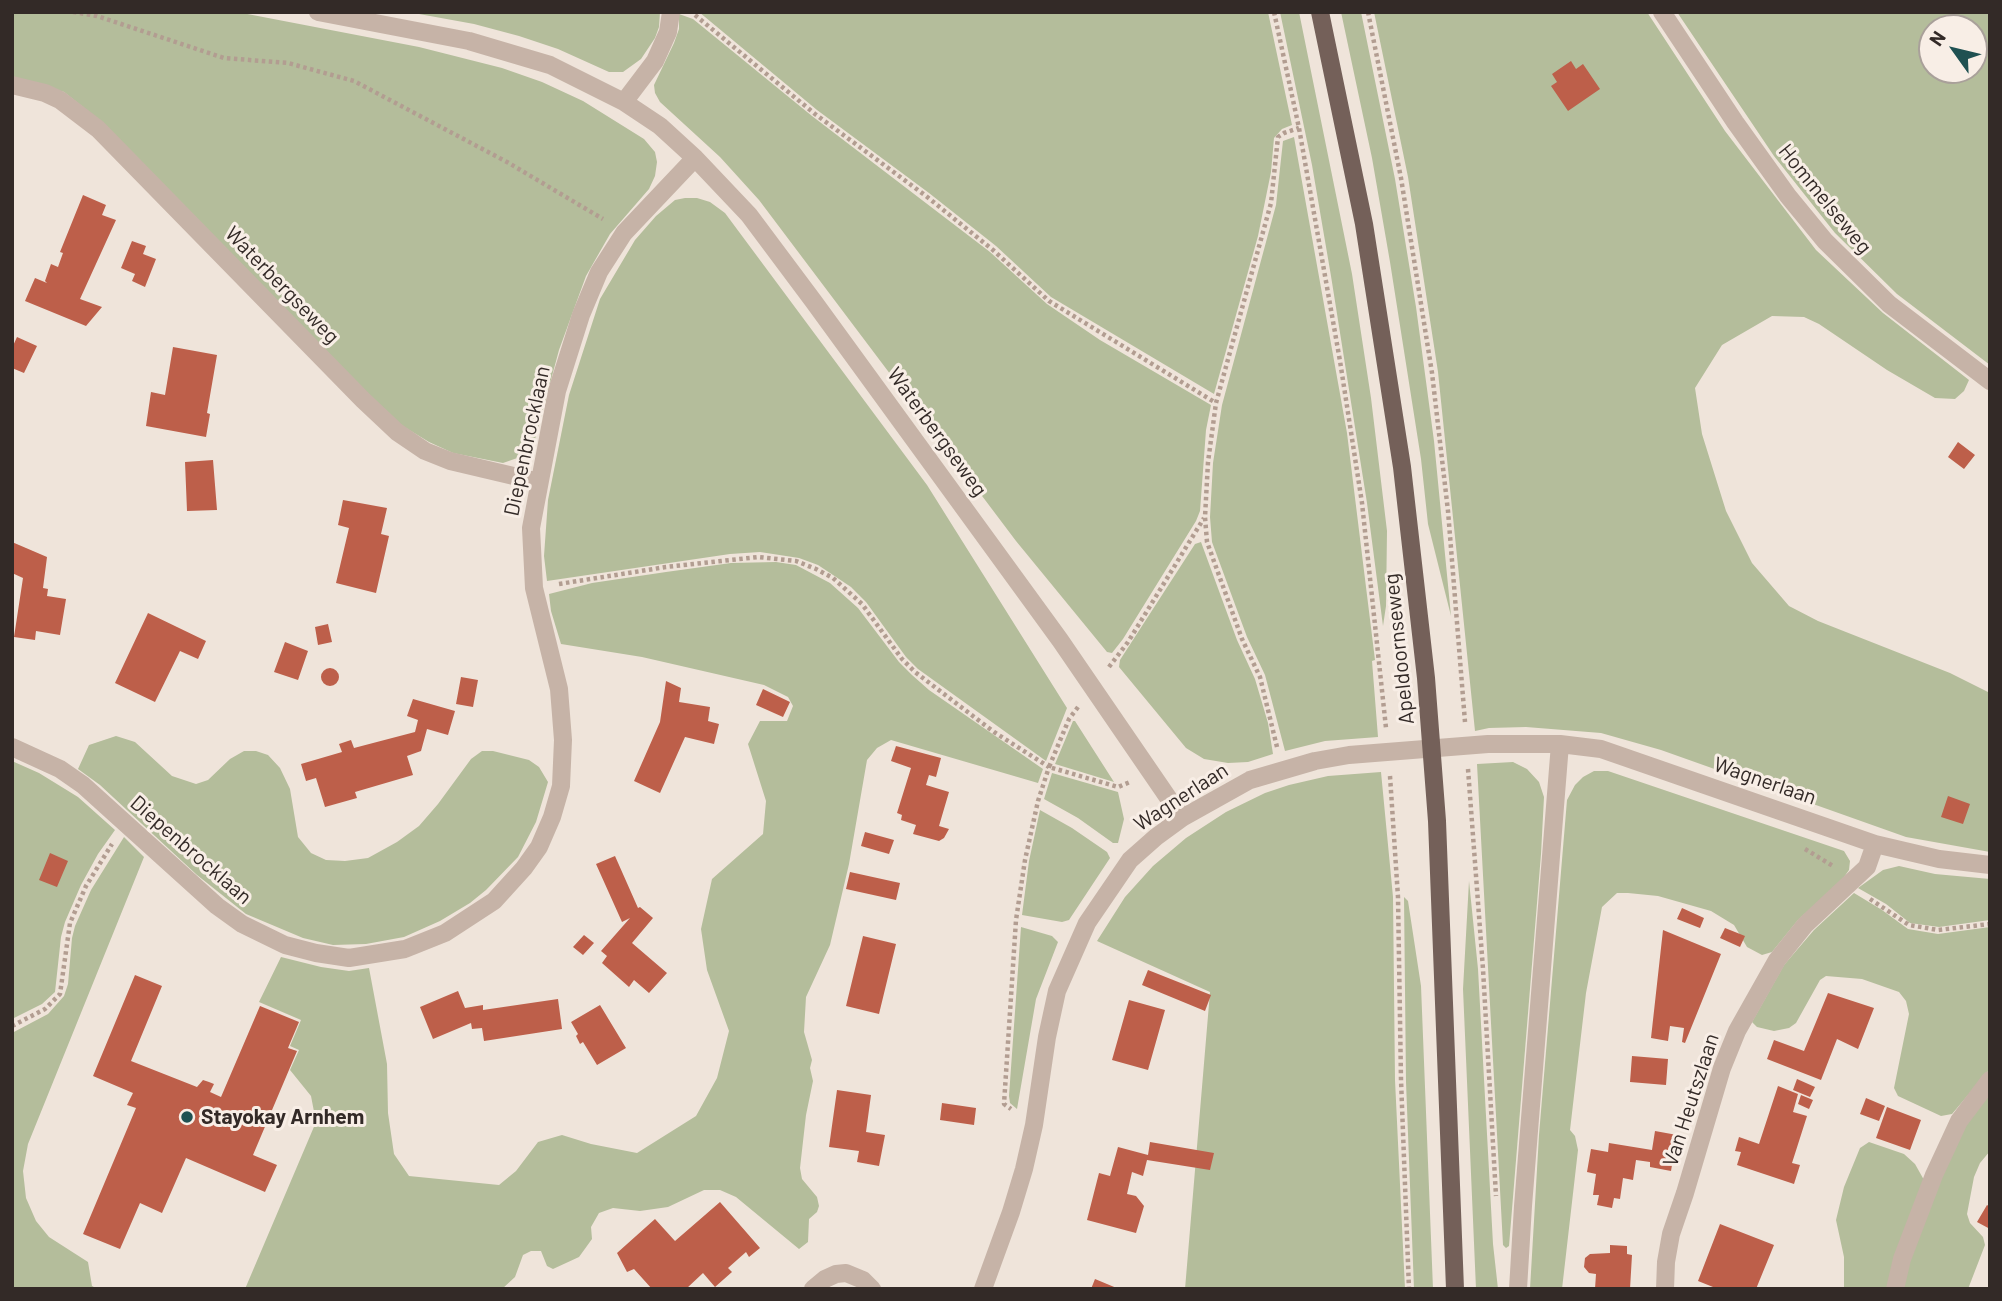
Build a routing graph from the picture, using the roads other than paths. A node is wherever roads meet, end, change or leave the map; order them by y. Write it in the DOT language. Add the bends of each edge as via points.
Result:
graph roads {
  1 [pos="317,12"];
  2 [pos="671,12"];
  3 [pos="1320,12"];
  4 [pos="1662,12"];
  5 [pos="12,85"];
  6 [pos="624,102"];
  7 [pos="695,158"];
  8 [pos="1990,381"];
  9 [pos="539,482"];
  10 [pos="1560,744"];
  11 [pos="12,747"];
  12 [pos="1182,818"];
  13 [pos="1875,844"];
  14 [pos="1990,865"];
  15 [pos="1990,1080"];
  16 [pos="870,1288"];
  17 [pos="813,1289"];
  18 [pos="983,1289"];
  19 [pos="1455,1289"];
  20 [pos="1518,1289"];
  21 [pos="1665,1289"];
  22 [pos="1895,1289"];
  1 -- 6 [label="street, Waterbergseweg" via="511,52 568,73"];
  2 -- 6 [label="street" via="668,32 654,61"];
  3 -- 19 [label="main road, Apeldoornseweg" via="1364,224 1402,467 1426,678 1437,821"];
  4 -- 8 [label="street, Hommelseweg" via="1743,133 1825,241 1889,303"];
  5 -- 9 [label="street, Waterbergseweg" via="60,100 98,129 397,432 450,461"];
  6 -- 7 [label="street, Waterbergseweg"];
  7 -- 9 [label="street, Diepenbrocklaan" via="624,233 599,272 557,391"];
  7 -- 12 [label="street, Waterbergseweg" via="749,215 1094,688"];
  9 -- 11 [label="street, Diepenbrocklaan" via="531,528 534,588 561,714 561,786 539,847 524,868 494,901 445,933 405,949 349,958 285,945 242,924 83,785"];
  10 -- 12 [label="street, Wagnerlaan" via="1488,744 1349,755 1250,780"];
  10 -- 13 [label="street, Wagnerlaan" via="1601,749"];
  10 -- 20 [label="street"];
  12 -- 18 [label="street, Wagnerlaan" via="1130,860 1107,891 1081,935 1057,991 1034,1125 1012,1212"];
  13 -- 14 [label="street, Wagnerlaan"];
  13 -- 21 [label="street, Van Heutszlaan" via="1867,867 1805,925 1777,960 1737,1031 1721,1068 1671,1234"];
  15 -- 22 [label="street" via="1959,1121 1939,1164 1906,1247"];
  16 -- 17 [label="street" via="863,1280 836,1273"];
}
